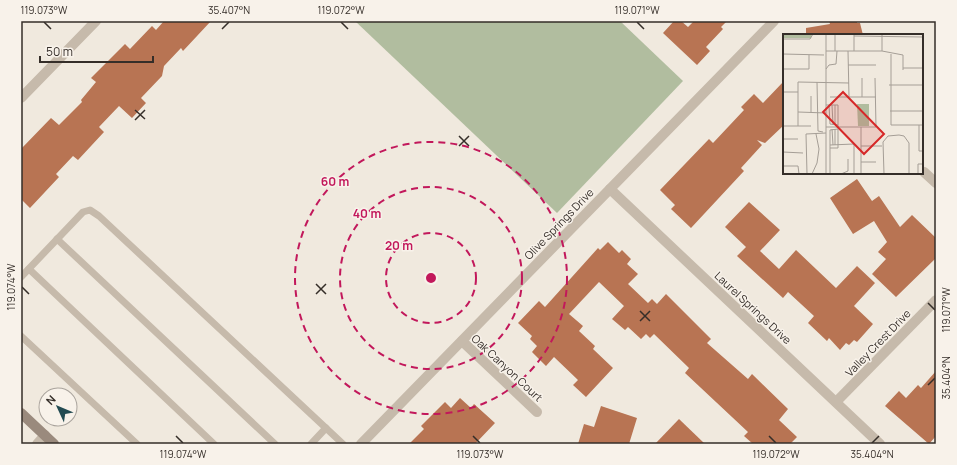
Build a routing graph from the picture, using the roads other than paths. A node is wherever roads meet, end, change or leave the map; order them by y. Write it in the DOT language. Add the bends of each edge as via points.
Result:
graph roads {
  1 [pos="96,21"];
  2 [pos="774,21"];
  3 [pos="21,98"];
  4 [pos="924,172"];
  5 [pos="936,183"];
  6 [pos="610,189"];
  7 [pos="57,239"];
  8 [pos="28,269"];
  9 [pos="21,277"];
  10 [pos="936,300"];
  11 [pos="21,336"];
  12 [pos="462,341"];
  13 [pos="836,402"];
  14 [pos="537,412"];
  15 [pos="21,413"];
  16 [pos="326,428"];
  17 [pos="45,435"];
  18 [pos="37,444"];
  19 [pos="54,444"];
  20 [pos="137,444"];
  21 [pos="214,444"];
  22 [pos="275,444"];
  23 [pos="310,444"];
  24 [pos="343,444"];
  25 [pos="361,444"];
  26 [pos="880,444"];
  1 -- 3 [label="street"];
  2 -- 6 [label="street, Olive Springs Drive"];
  4 -- 5 [label="street"];
  6 -- 12 [label="street, Olive Springs Drive"];
  6 -- 13 [label="street, Laurel Springs Drive"];
  7 -- 8 [label="lane"];
  7 -- 16 [label="lane" via="83,212 90,210 99,216"];
  7 -- 22 [label="lane"];
  8 -- 9 [label="lane"];
  8 -- 21 [label="lane"];
  10 -- 13 [label="street, Valley Crest Drive"];
  11 -- 20 [label="lane"];
  12 -- 14 [label="street, Oak Canyon Court"];
  12 -- 25 [label="street, Olive Springs Drive"];
  13 -- 26 [label="street, Laurel Springs Drive"];
  15 -- 17 [label="main road"];
  16 -- 23 [label="lane"];
  16 -- 24 [label="lane"];
  17 -- 18 [label="street"];
  17 -- 19 [label="main road"];
}
